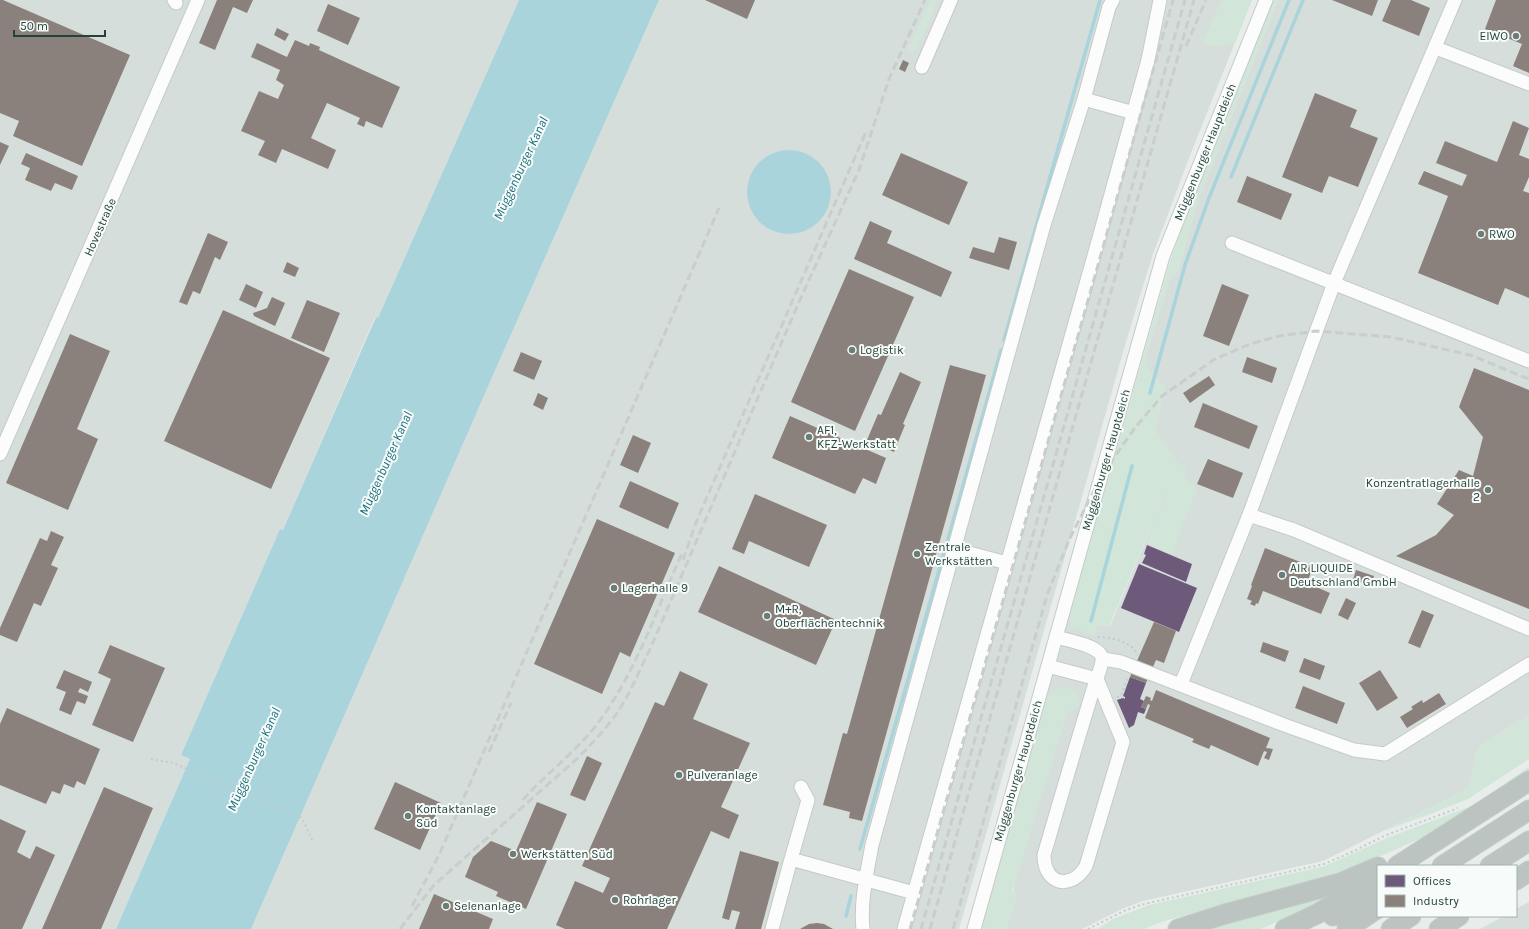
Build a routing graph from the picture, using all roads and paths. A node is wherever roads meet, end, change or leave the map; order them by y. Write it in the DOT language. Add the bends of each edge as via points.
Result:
graph roads {
  1 [pos="198,0"];
  2 [pos="951,0"];
  3 [pos="1112,0"];
  4 [pos="1160,0"];
  5 [pos="1266,0"];
  6 [pos="1455,0"];
  7 [pos="1436,48"];
  8 [pos="922,67"];
  9 [pos="1529,84"];
  10 [pos="1084,99"];
  11 [pos="1134,113"];
  12 [pos="1232,243"];
  13 [pos="1334,283"];
  14 [pos="1529,361"];
  15 [pos="0,454"];
  16 [pos="1249,515"];
  17 [pos="954,549"];
  18 [pos="1008,563"];
  19 [pos="1529,629"];
  20 [pos="1056,638"];
  21 [pos="1103,659"];
  22 [pos="1529,664"];
  23 [pos="1048,666"];
  24 [pos="1133,666"];
  25 [pos="1097,679"];
  26 [pos="1181,684"];
  27 [pos="1106,702"];
  28 [pos="150,759"];
  29 [pos="1529,781"];
  30 [pos="801,787"];
  31 [pos="1464,805"];
  32 [pos="1529,810"];
  33 [pos="1529,841"];
  34 [pos="313,842"];
  35 [pos="1422,850"];
  36 [pos="791,859"];
  37 [pos="1384,865"];
  38 [pos="1399,865"];
  39 [pos="1444,865"];
  40 [pos="1492,865"];
  41 [pos="1377,867"];
  42 [pos="1529,871"];
  43 [pos="1377,879"];
  44 [pos="1517,879"];
  45 [pos="865,880"];
  46 [pos="914,894"];
  47 [pos="1377,898"];
  48 [pos="1377,909"];
  49 [pos="1409,917"];
  50 [pos="1457,917"];
  51 [pos="772,929"];
  52 [pos="863,929"];
  53 [pos="904,929"];
  54 [pos="974,929"];
  55 [pos="1088,929"];
  56 [pos="1178,929"];
  57 [pos="1285,929"];
  58 [pos="1298,929"];
  59 [pos="1347,929"];
  60 [pos="1391,929"];
  61 [pos="1439,929"];
  1 -- 15 [label="street, Hovestraße"];
  2 -- 8 [label="street"];
  3 -- 10 [label="street"];
  4 -- 11 [label="street"];
  5 -- 20 [label="street, Müggenburger Hauptdeich" via="1163,256"];
  6 -- 7 [label="street"];
  7 -- 9 [label="street"];
  7 -- 13 [label="street"];
  10 -- 11 [label="street"];
  10 -- 17 [label="street" via="1044,225"];
  11 -- 18 [label="street"];
  12 -- 13 [label="street"];
  13 -- 14 [label="street"];
  13 -- 16 [label="street"];
  16 -- 19 [label="street" via="1294,530"];
  16 -- 26 [label="street"];
  17 -- 18 [label="street"];
  17 -- 45 [label="street" via="872,845"];
  18 -- 46 [label="street"];
  20 -- 21 [label="street" via="1091,648 1101,654"];
  20 -- 23 [label="street, Müggenburger Hauptdeich"];
  21 -- 24 [label="street"];
  21 -- 25 [label="street"];
  22 -- 26 [label="street" via="1385,754 1354,750"];
  23 -- 25 [label="street"];
  23 -- 54 [label="street, Müggenburger Hauptdeich"];
  24 -- 26 [label="street"];
  24 -- 27 [label="path" via="1121,695"];
  25 -- 27 [label="street"];
  25 -- 27 [label="street" via="1044,854 1047,873 1062,882 1080,875 1086,866 1123,742"];
  28 -- 34 [label="path" via="173,763 302,818"];
  29 -- 35 [label="highway"];
  30 -- 36 [label="street" via="808,800"];
  31 -- 55 [label="path" via="1384,836 1324,864 1144,904"];
  32 -- 39 [label="highway"];
  33 -- 40 [label="highway"];
  35 -- 37 [label="highway"];
  35 -- 38 [label="highway"];
  36 -- 45 [label="street"];
  36 -- 51 [label="street"];
  41 -- 56 [label="highway" via="1340,883"];
  42 -- 44 [label="highway"];
  43 -- 57 [label="highway" via="1317,914"];
  45 -- 46 [label="street"];
  45 -- 52 [label="street"];
  46 -- 53 [label="street"];
  47 -- 58 [label="highway"];
  48 -- 59 [label="highway"];
  49 -- 60 [label="highway"];
  50 -- 61 [label="highway"];
}
